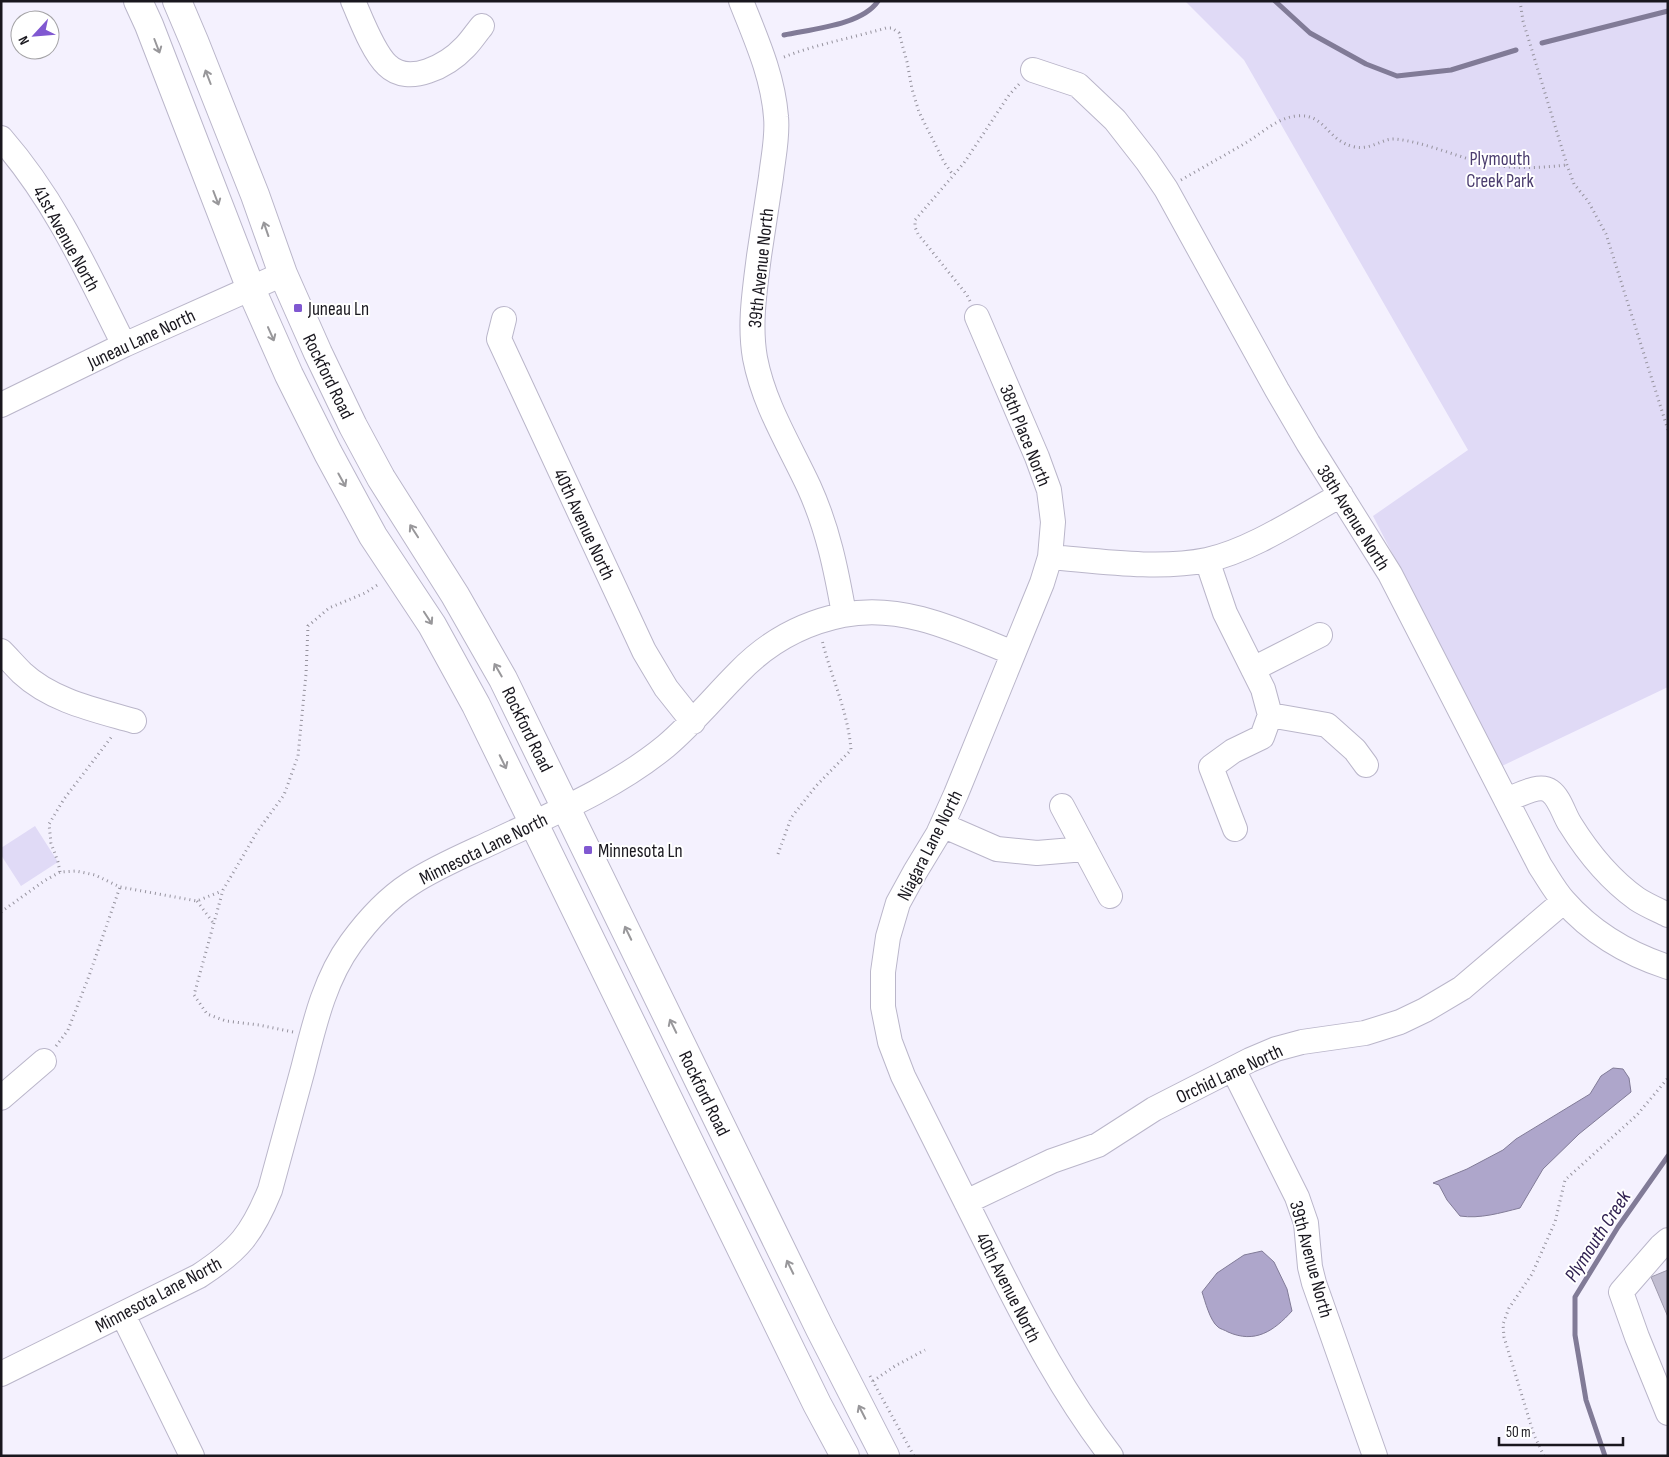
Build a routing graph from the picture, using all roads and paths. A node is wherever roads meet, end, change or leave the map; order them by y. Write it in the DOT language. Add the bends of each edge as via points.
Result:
graph roads {
  1 [pos="138,1"];
  2 [pos="177,1"];
  3 [pos="352,1"];
  4 [pos="741,1"];
  5 [pos="1520,1"];
  6 [pos="482,26"];
  7 [pos="765,64"];
  8 [pos="1032,70"];
  9 [pos="1,138"];
  10 [pos="1567,165"];
  11 [pos="953,175"];
  12 [pos="1166,189"];
  13 [pos="283,274"];
  14 [pos="251,289"];
  15 [pos="977,317"];
  16 [pos="504,319"];
  17 [pos="124,345"];
  18 [pos="1,406"];
  19 [pos="1668,430"];
  20 [pos="1341,495"];
  21 [pos="1050,557"];
  22 [pos="1207,560"];
  23 [pos="386,579"];
  24 [pos="844,614"];
  25 [pos="817,622"];
  26 [pos="1320,635"];
  27 [pos="1,651"];
  28 [pos="1013,653"];
  29 [pos="1253,669"];
  30 [pos="1270,715"];
  31 [pos="128,720"];
  32 [pos="693,722"];
  33 [pos="1366,765"];
  34 [pos="1506,800"];
  35 [pos="1062,806"];
  36 [pos="567,807"];
  37 [pos="533,823"];
  38 [pos="942,825"];
  39 [pos="1236,829"];
  40 [pos="1085,850"];
  41 [pos="778,854"];
  42 [pos="60,872"];
  43 [pos="120,887"];
  44 [pos="223,890"];
  45 [pos="1110,896"];
  46 [pos="197,901"];
  47 [pos="1564,901"];
  48 [pos="1,912"];
  49 [pos="1668,915"];
  50 [pos="214,924"];
  51 [pos="1668,967"];
  52 [pos="312,1036"];
  53 [pos="44,1061"];
  54 [pos="1233,1069"];
  55 [pos="1668,1078"];
  56 [pos="1,1098"];
  57 [pos="920,1111"];
  58 [pos="966,1202"];
  59 [pos="1668,1240"];
  60 [pos="123,1315"];
  61 [pos="925,1350"];
  62 [pos="1,1374"];
  63 [pos="873,1381"];
  64 [pos="1668,1413"];
  65 [pos="192,1456"];
  66 [pos="845,1456"];
  67 [pos="885,1456"];
  68 [pos="1111,1456"];
  69 [pos="1375,1456"];
  70 [pos="1544,1456"];
  1 -- 14 [label="main road, Rockford Road, one-way"];
  13 -- 2 [label="main road, Rockford Road, one-way"];
  3 -- 6 [label="street" via="388,66 412,75 426,73 464,48"];
  4 -- 7 [label="street, 39th Avenue North"];
  5 -- 10 [label="path" via="1523,21"];
  7 -- 11 [label="path" via="826,43 892,28 899,33 903,44 919,112"];
  7 -- 24 [label="street, 39th Avenue North" via="776,118 754,291 755,357 774,419 809,487 826,530"];
  8 -- 11 [label="path" via="1009,95"];
  8 -- 12 [label="street, 38th Avenue North" via="1078,85 1116,120"];
  9 -- 17 [label="street, 41st Avenue North" via="47,198"];
  10 -- 12 [label="path" via="1533,168 1487,164 1392,139 1372,147 1355,147 1339,142 1318,119 1296,116 1283,119"];
  10 -- 19 [label="path" via="1574,184 1588,201 1606,234"];
  11 -- 15 [label="path" via="914,220 915,227 967,295"];
  12 -- 20 [label="street, 38th Avenue North" via="1277,390"];
  13 -- 14 [label="street, Juneau Lane North"];
  36 -- 13 [label="main road, Rockford Road, one-way" via="503,678 381,478 318,353"];
  14 -- 17 [label="street, Juneau Lane North"];
  14 -- 37 [label="main road, Rockford Road, one-way" via="328,453 373,536 432,625 476,705"];
  15 -- 21 [label="street, 38th Place North" via="1049,490 1053,522"];
  16 -- 32 [label="street, 40th Avenue North" via="499,339 644,651 666,688"];
  17 -- 18 [label="street, Juneau Lane North"];
  20 -- 22 [label="street" via="1236,551"];
  20 -- 34 [label="street, 38th Avenue North" via="1390,574"];
  21 -- 22 [label="street" via="1148,564"];
  21 -- 28 [label="street, Niagara Lane North"];
  22 -- 29 [label="street" via="1225,613"];
  23 -- 44 [label="path" via="329,608 308,626 298,756 284,795 257,832"];
  24 -- 25 [label="street, Minnesota Lane North"];
  24 -- 28 [label="street, Minnesota Lane North" via="876,612 913,616"];
  25 -- 32 [label="street, Minnesota Lane North" via="769,646 741,670"];
  25 -- 41 [label="path" via="843,705 851,750 791,818"];
  26 -- 29 [label="street"];
  27 -- 31 [label="street" via="23,674 53,695"];
  28 -- 38 [label="street, Niagara Lane North"];
  29 -- 30 [label="street"];
  30 -- 33 [label="street" via="1327,726 1355,750"];
  30 -- 39 [label="street" via="1262,737 1233,751 1212,767"];
  31 -- 42 [label="path" via="64,799 49,824"];
  32 -- 36 [label="street, Minnesota Lane North" via="626,774"];
  34 -- 47 [label="street, 38th Avenue North" via="1540,866"];
  34 -- 49 [label="street" via="1533,790 1551,792 1593,858 1638,900"];
  35 -- 40 [label="street"];
  36 -- 37 [label="street, Minnesota Lane North"];
  67 -- 36 [label="main road, Rockford Road, one-way"];
  37 -- 52 [label="street, Minnesota Lane North" via="444,864 408,885 376,912 350,945 329,982"];
  37 -- 66 [label="main road, Rockford Road" via="812,1395"];
  38 -- 40 [label="street" via="997,849 1037,854"];
  38 -- 57 [label="street, Niagara Lane North" via="898,903 888,937 883,972 883,1007 890,1042"];
  40 -- 45 [label="street"];
  42 -- 43 [label="path" via="95,875"];
  42 -- 48 [label="path"];
  43 -- 46 [label="path"];
  43 -- 53 [label="path" via="68,1030"];
  44 -- 46 [label="path"];
  44 -- 50 [label="path"];
  46 -- 50 [label="path"];
  47 -- 51 [label="street, 38th Avenue North" via="1606,938"];
  47 -- 54 [label="street, Orchid Lane North" via="1462,988 1425,1010 1365,1033 1276,1049"];
  50 -- 52 [label="path" via="194,996 207,1014 226,1021"];
  52 -- 60 [label="street, Minnesota Lane North" via="270,1190 260,1216 244,1241 223,1261 199,1276"];
  53 -- 56 [label="street"];
  54 -- 58 [label="street, Orchid Lane North" via="1154,1109 1098,1145 1052,1160"];
  54 -- 69 [label="street, 39th Avenue North" via="1297,1197 1306,1223 1314,1283"];
  55 -- 70 [label="path" via="1637,1115 1565,1180 1555,1222 1532,1274 1509,1308 1503,1324 1504,1338 1534,1435"];
  57 -- 58 [label="street, 40th Avenue North"];
  58 -- 68 [label="street, 40th Avenue North" via="1051,1367"];
  59 -- 64 [label="street" via="1621,1292"];
  60 -- 62 [label="street, Minnesota Lane North"];
  60 -- 65 [label="street"];
  61 -- 63 [label="path"];
}
